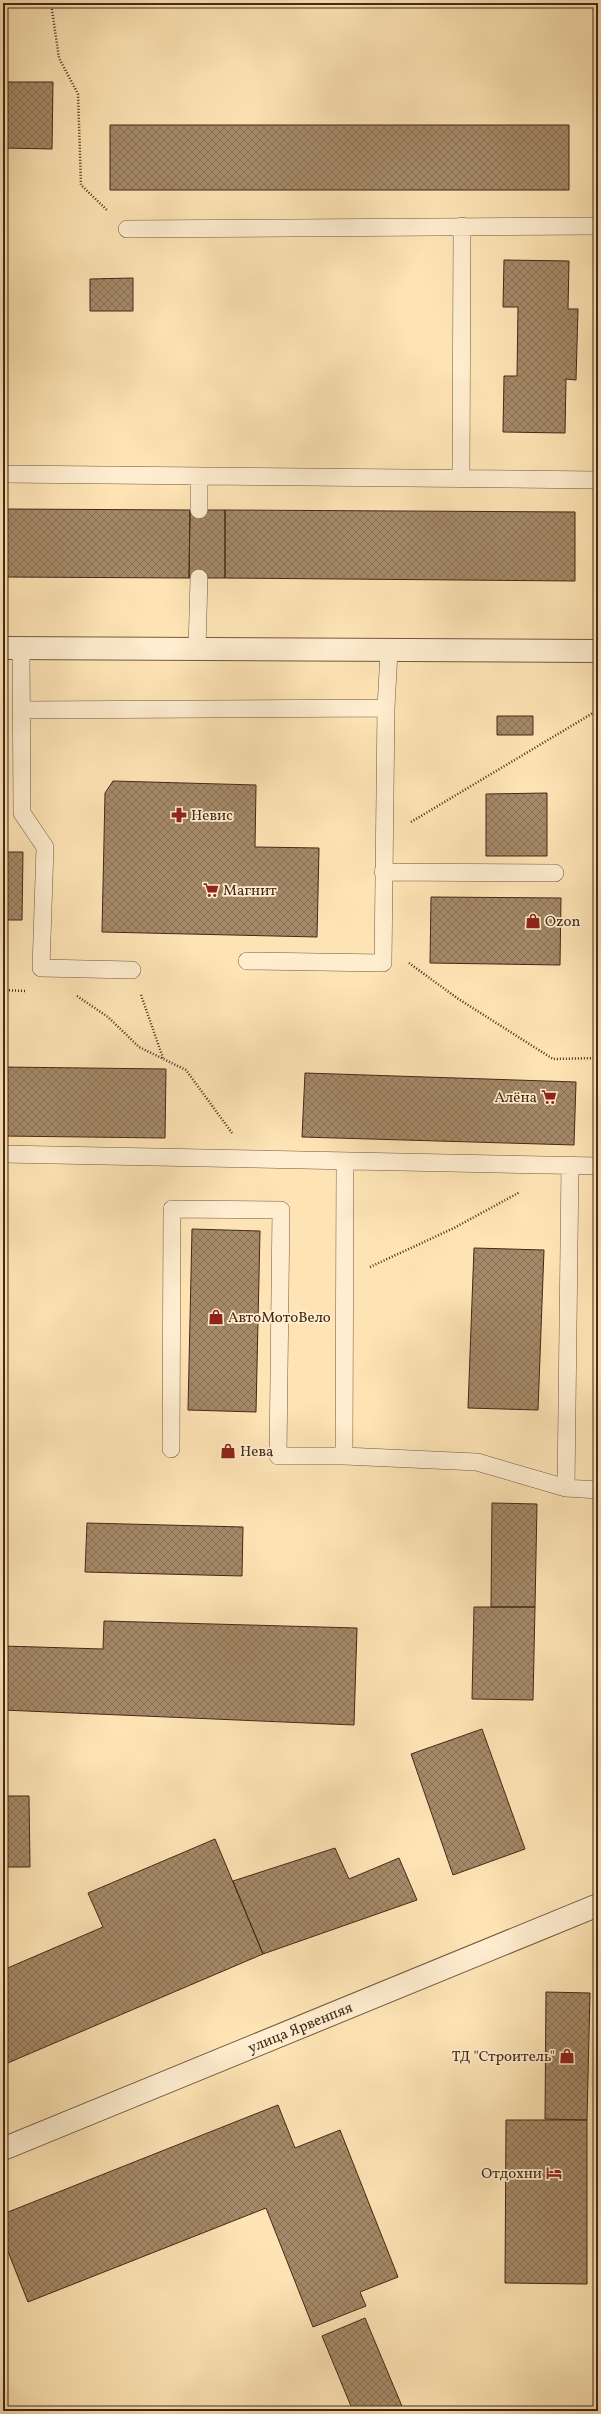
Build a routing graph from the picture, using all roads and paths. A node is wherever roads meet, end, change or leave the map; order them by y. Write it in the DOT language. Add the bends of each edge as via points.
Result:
graph roads {
  1 [pos="51,3"];
  2 [pos="462,226"];
  3 [pos="598,226"];
  4 [pos="127,229"];
  5 [pos="3,474"];
  6 [pos="199,476"];
  7 [pos="461,479"];
  8 [pos="598,480"];
  9 [pos="199,510"];
  10 [pos="198,578"];
  11 [pos="12,648"];
  12 [pos="197,649"];
  13 [pos="388,650"];
  14 [pos="598,651"];
  15 [pos="386,708"];
  16 [pos="22,710"];
  17 [pos="598,710"];
  18 [pos="384,838"];
  19 [pos="383,872"];
  20 [pos="555,873"];
  21 [pos="247,961"];
  22 [pos="383,963"];
  23 [pos="132,970"];
  24 [pos="3,990"];
  25 [pos="34,992"];
  26 [pos="73,993"];
  27 [pos="598,1058"];
  28 [pos="163,1059"];
  29 [pos="3,1154"];
  30 [pos="252,1159"];
  31 [pos="345,1160"];
  32 [pos="570,1165"];
  33 [pos="598,1166"];
  34 [pos="522,1191"];
  35 [pos="345,1279"];
  36 [pos="171,1449"];
  37 [pos="344,1456"];
  38 [pos="566,1488"];
  39 [pos="598,1490"];
  40 [pos="598,1905"];
  41 [pos="3,2149"];
  1 -- 4 [label="path" via="59,58 78,94 81,185"];
  2 -- 3 [label="lane"];
  2 -- 4 [label="lane"];
  2 -- 7 [label="lane"];
  5 -- 6 [label="lane"];
  6 -- 7 [label="lane"];
  6 -- 9 [label="lane"];
  7 -- 8 [label="lane"];
  10 -- 12 [label="lane"];
  11 -- 12 [label="street"];
  11 -- 16 [label="lane"];
  12 -- 13 [label="street"];
  13 -- 14 [label="street"];
  13 -- 15 [label="lane"];
  15 -- 16 [label="lane"];
  15 -- 18 [label="lane"];
  16 -- 23 [label="lane" via="22,813 45,847 41,968"];
  17 -- 18 [label="path"];
  18 -- 19 [label="lane"];
  19 -- 20 [label="lane"];
  19 -- 22 [label="lane"];
  21 -- 22 [label="lane"];
  22 -- 27 [label="path" via="411,963 457,998 553,1059"];
  23 -- 28 [label="path"];
  24 -- 25 [label="path"];
  26 -- 28 [label="path" via="108,1018 139,1047"];
  28 -- 30 [label="path" via="186,1070"];
  29 -- 30 [label="lane"];
  30 -- 31 [label="lane"];
  31 -- 32 [label="lane"];
  31 -- 35 [label="lane"];
  32 -- 33 [label="lane"];
  32 -- 38 [label="lane"];
  34 -- 35 [label="path" via="454,1228"];
  35 -- 37 [label="lane"];
  36 -- 37 [label="lane" via="172,1209 281,1210 278,1456"];
  37 -- 38 [label="lane" via="477,1462"];
  38 -- 39 [label="lane"];
  40 -- 41 [label="street, улица Ярвенпяя"];
}
